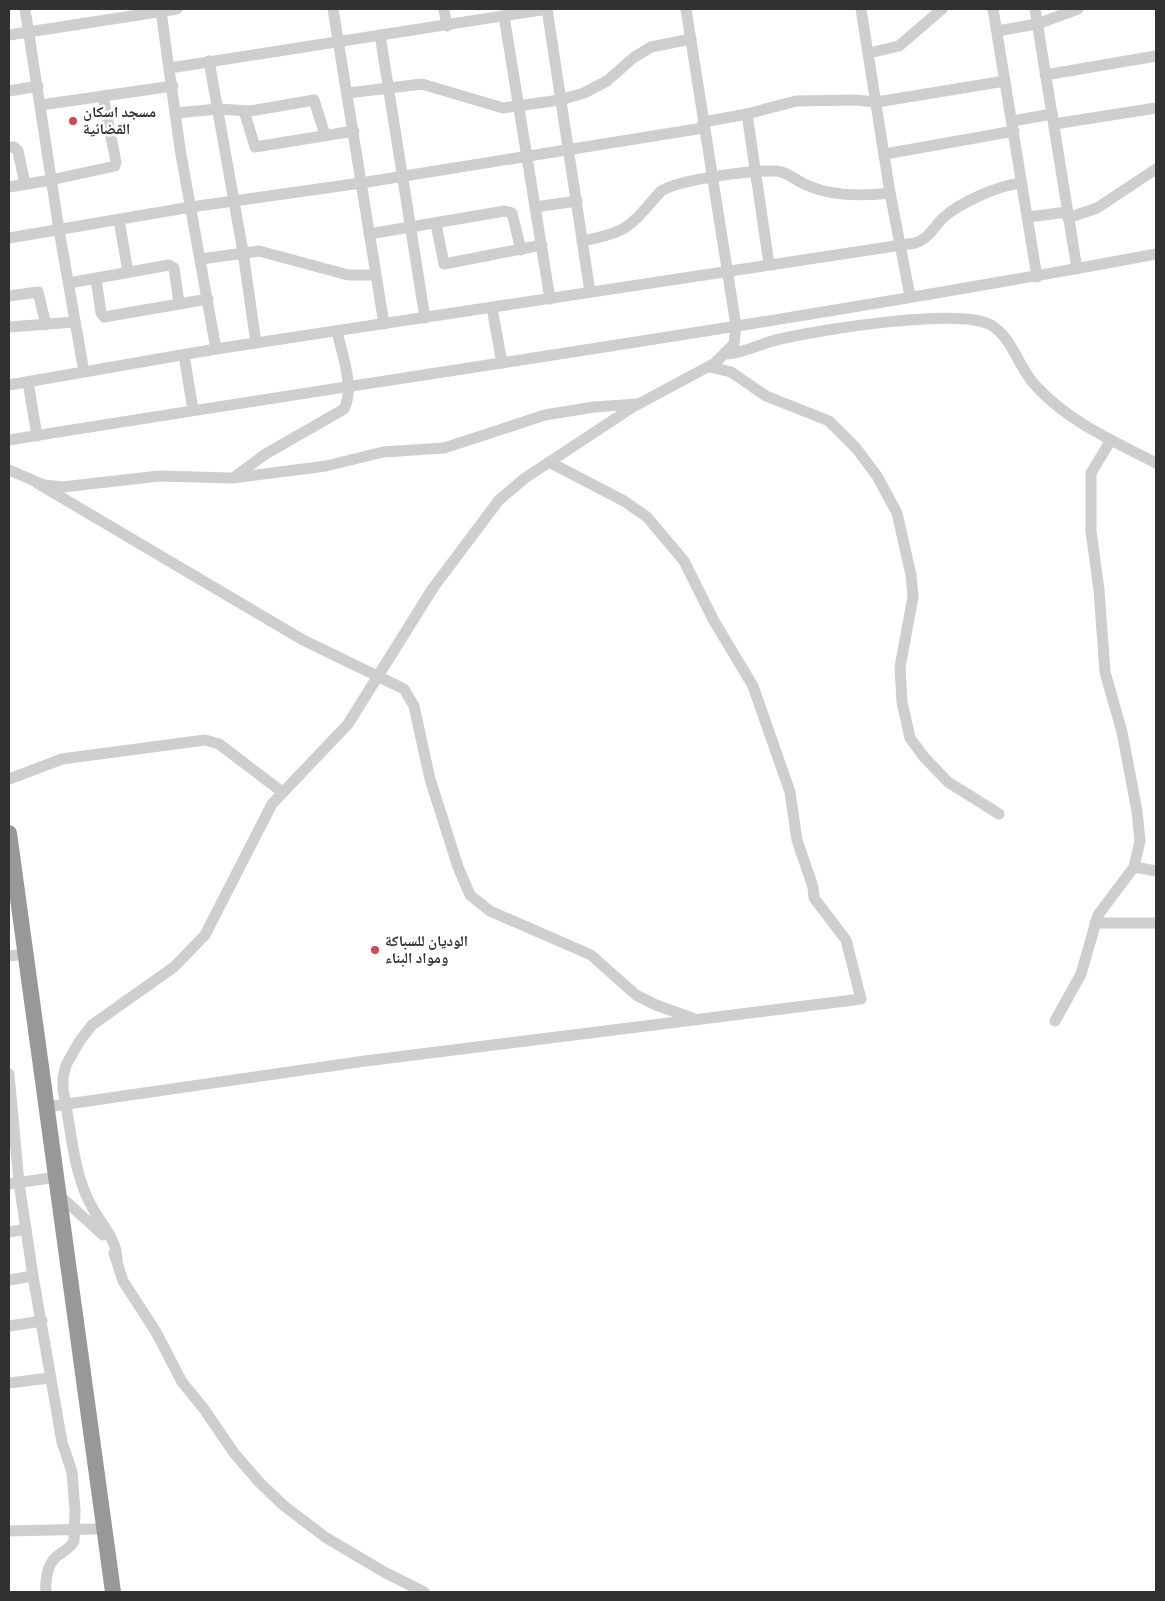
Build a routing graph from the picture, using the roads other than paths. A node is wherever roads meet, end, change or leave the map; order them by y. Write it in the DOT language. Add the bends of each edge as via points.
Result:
graph roads {
  1 [pos="25,9"];
  2 [pos="177,9"];
  3 [pos="334,9"];
  4 [pos="444,9"];
  5 [pos="547,9"];
  6 [pos="686,9"];
  7 [pos="861,9"];
  8 [pos="942,9"];
  9 [pos="993,9"];
  10 [pos="1034,9"];
  11 [pos="1078,9"];
  12 [pos="161,12"];
  13 [pos="504,16"];
  14 [pos="1037,24"];
  15 [pos="447,26"];
  16 [pos="998,31"];
  17 [pos="29,32"];
  18 [pos="9,35"];
  19 [pos="380,35"];
  20 [pos="691,39"];
  21 [pos="338,40"];
  22 [pos="869,54"];
  23 [pos="1156,56"];
  24 [pos="209,61"];
  25 [pos="170,68"];
  26 [pos="1045,75"];
  27 [pos="1005,81"];
  28 [pos="38,86"];
  29 [pos="173,86"];
  30 [pos="387,87"];
  31 [pos="9,91"];
  32 [pos="348,93"];
  33 [pos="103,96"];
  34 [pos="560,100"];
  35 [pos="877,102"];
  36 [pos="41,104"];
  37 [pos="519,106"];
  38 [pos="1156,108"];
  39 [pos="218,109"];
  40 [pos="244,111"];
  41 [pos="176,113"];
  42 [pos="747,114"];
  43 [pos="1053,120"];
  44 [pos="703,125"];
  45 [pos="1013,126"];
  46 [pos="354,131"];
  47 [pos="325,135"];
  48 [pos="9,147"];
  49 [pos="569,150"];
  50 [pos="885,154"];
  51 [pos="528,156"];
  52 [pos="1156,169"];
  53 [pos="755,172"];
  54 [pos="401,176"];
  55 [pos="712,179"];
  56 [pos="51,180"];
  57 [pos="361,183"];
  58 [pos="1022,183"];
  59 [pos="25,184"];
  60 [pos="9,187"];
  61 [pos="890,193"];
  62 [pos="234,200"];
  63 [pos="577,201"];
  64 [pos="191,206"];
  65 [pos="535,207"];
  66 [pos="1068,215"];
  67 [pos="1028,217"];
  68 [pos="119,220"];
  69 [pos="436,224"];
  70 [pos="409,228"];
  71 [pos="59,230"];
  72 [pos="369,234"];
  73 [pos="9,238"];
  74 [pos="582,241"];
  75 [pos="542,245"];
  76 [pos="900,245"];
  77 [pos="521,250"];
  78 [pos="243,252"];
  79 [pos="1156,254"];
  80 [pos="201,258"];
  81 [pos="769,264"];
  82 [pos="1077,269"];
  83 [pos="727,271"];
  84 [pos="128,272"];
  85 [pos="375,275"];
  86 [pos="1037,277"];
  87 [pos="96,279"];
  88 [pos="69,283"];
  89 [pos="590,292"];
  90 [pos="9,296"];
  91 [pos="910,296"];
  92 [pos="550,299"];
  93 [pos="208,300"];
  94 [pos="180,304"];
  95 [pos="492,308"];
  96 [pos="424,318"];
  97 [pos="75,322"];
  98 [pos="384,324"];
  99 [pos="46,325"];
  100 [pos="736,326"];
  101 [pos="9,327"];
  102 [pos="337,332"];
  103 [pos="256,343"];
  104 [pos="216,349"];
  105 [pos="726,354"];
  106 [pos="184,355"];
  107 [pos="502,362"];
  108 [pos="709,367"];
  109 [pos="84,372"];
  110 [pos="28,382"];
  111 [pos="9,385"];
  112 [pos="349,387"];
  113 [pos="638,404"];
  114 [pos="193,410"];
  115 [pos="37,436"];
  116 [pos="9,440"];
  117 [pos="1111,440"];
  118 [pos="549,462"];
  119 [pos="1156,462"];
  120 [pos="9,470"];
  121 [pos="232,478"];
  122 [pos="37,483"];
  123 [pos="379,678"];
  124 [pos="9,779"];
  125 [pos="281,791"];
  126 [pos="999,814"];
  127 [pos="9,833"];
  128 [pos="1134,868"];
  129 [pos="1156,871"];
  130 [pos="9,901"];
  131 [pos="1095,923"];
  132 [pos="1156,923"];
  133 [pos="13,956"];
  134 [pos="693,1019"];
  135 [pos="1055,1020"];
  136 [pos="9,1074"];
  137 [pos="66,1104"];
  138 [pos="47,1107"];
  139 [pos="11,1128"];
  140 [pos="53,1178"];
  141 [pos="14,1183"];
  142 [pos="60,1196"];
  143 [pos="26,1229"];
  144 [pos="9,1232"];
  145 [pos="117,1260"];
  146 [pos="33,1276"];
  147 [pos="9,1280"];
  148 [pos="42,1322"];
  149 [pos="9,1326"];
  150 [pos="50,1378"];
  151 [pos="9,1383"];
  152 [pos="9,1528"];
  153 [pos="96,1529"];
  154 [pos="74,1530"];
  155 [pos="46,1592"];
  156 [pos="104,1592"];
  157 [pos="113,1592"];
  158 [pos="424,1592"];
  1 -- 17 [label="street"];
  2 -- 12 [label="street"];
  3 -- 21 [label="street"];
  4 -- 15 [label="street"];
  5 -- 13 [label="street"];
  5 -- 34 [label="street"];
  6 -- 20 [label="street"];
  7 -- 22 [label="street"];
  8 -- 22 [label="street" via="899,46"];
  9 -- 16 [label="street"];
  10 -- 14 [label="street"];
  11 -- 14 [label="street"];
  12 -- 17 [label="street"];
  12 -- 25 [label="street"];
  13 -- 15 [label="street"];
  13 -- 37 [label="street"];
  14 -- 16 [label="street"];
  14 -- 26 [label="street"];
  15 -- 19 [label="street"];
  16 -- 27 [label="street"];
  17 -- 18 [label="street"];
  17 -- 28 [label="street"];
  19 -- 21 [label="street"];
  19 -- 30 [label="street"];
  20 -- 34 [label="street" via="651,47 607,81 584,93"];
  20 -- 44 [label="street"];
  21 -- 24 [label="street"];
  21 -- 32 [label="street"];
  22 -- 35 [label="street"];
  23 -- 26 [label="street"];
  24 -- 25 [label="street"];
  24 -- 39 [label="street"];
  25 -- 29 [label="street"];
  26 -- 43 [label="street"];
  27 -- 35 [label="street"];
  27 -- 45 [label="street"];
  28 -- 31 [label="street"];
  28 -- 36 [label="street"];
  29 -- 33 [label="street"];
  29 -- 41 [label="street"];
  30 -- 32 [label="street"];
  30 -- 37 [label="street" via="422,84 498,107"];
  30 -- 54 [label="street"];
  32 -- 46 [label="street"];
  33 -- 36 [label="street"];
  33 -- 56 [label="street" via="116,164 112,168"];
  34 -- 37 [label="street"];
  34 -- 49 [label="street"];
  35 -- 42 [label="street" via="796,101"];
  35 -- 50 [label="street"];
  36 -- 56 [label="street"];
  37 -- 51 [label="street"];
  38 -- 43 [label="street"];
  39 -- 40 [label="street"];
  39 -- 41 [label="street"];
  39 -- 62 [label="street"];
  40 -- 47 [label="street" via="314,100"];
  40 -- 47 [label="street" via="255,147"];
  41 -- 64 [label="street"];
  42 -- 44 [label="street"];
  42 -- 53 [label="street"];
  43 -- 45 [label="street"];
  43 -- 66 [label="street"];
  44 -- 49 [label="street"];
  44 -- 55 [label="street"];
  45 -- 50 [label="street"];
  45 -- 58 [label="street"];
  46 -- 47 [label="street"];
  46 -- 57 [label="street"];
  48 -- 59 [label="street" via="18,151"];
  49 -- 51 [label="street"];
  49 -- 63 [label="street"];
  50 -- 61 [label="street"];
  51 -- 54 [label="street"];
  51 -- 65 [label="street"];
  52 -- 66 [label="street" via="1103,205"];
  53 -- 55 [label="street"];
  53 -- 61 [label="street" via="785,172 823,191 861,196"];
  53 -- 81 [label="street"];
  54 -- 57 [label="street"];
  54 -- 70 [label="street"];
  55 -- 74 [label="street" via="668,187 627,228 613,235"];
  55 -- 83 [label="street"];
  56 -- 59 [label="street"];
  56 -- 71 [label="street"];
  57 -- 62 [label="street"];
  57 -- 72 [label="street"];
  58 -- 67 [label="street"];
  58 -- 76 [label="street" via="1004,185 953,210 927,237"];
  59 -- 60 [label="street"];
  61 -- 76 [label="street"];
  62 -- 64 [label="street"];
  62 -- 78 [label="street"];
  63 -- 65 [label="street"];
  63 -- 74 [label="street"];
  64 -- 68 [label="street"];
  64 -- 80 [label="street"];
  65 -- 75 [label="street"];
  66 -- 67 [label="street"];
  66 -- 82 [label="street"];
  67 -- 86 [label="street"];
  68 -- 71 [label="street"];
  68 -- 84 [label="street"];
  69 -- 70 [label="street"];
  69 -- 77 [label="street" via="509,211"];
  69 -- 77 [label="street" via="444,264"];
  70 -- 72 [label="street"];
  70 -- 96 [label="street"];
  71 -- 73 [label="street"];
  71 -- 88 [label="street"];
  72 -- 85 [label="street"];
  74 -- 89 [label="street"];
  75 -- 77 [label="street"];
  75 -- 92 [label="street"];
  76 -- 81 [label="street"];
  76 -- 91 [label="street"];
  78 -- 80 [label="street"];
  78 -- 85 [label="street" via="263,251 348,275"];
  78 -- 103 [label="street"];
  79 -- 82 [label="street"];
  80 -- 93 [label="street"];
  81 -- 83 [label="street"];
  82 -- 86 [label="street"];
  83 -- 89 [label="street"];
  83 -- 100 [label="street"];
  84 -- 87 [label="street"];
  84 -- 94 [label="street" via="171,265"];
  85 -- 98 [label="street"];
  86 -- 91 [label="street"];
  87 -- 88 [label="street"];
  87 -- 94 [label="street" via="104,317"];
  88 -- 97 [label="street"];
  89 -- 92 [label="street"];
  90 -- 99 [label="street" via="38,292"];
  91 -- 100 [label="street"];
  92 -- 95 [label="street"];
  93 -- 94 [label="street"];
  93 -- 104 [label="street"];
  95 -- 96 [label="street"];
  95 -- 107 [label="street"];
  96 -- 98 [label="street"];
  97 -- 99 [label="street"];
  97 -- 109 [label="street"];
  98 -- 102 [label="street"];
  99 -- 101 [label="street"];
  100 -- 105 [label="street" via="735,339"];
  100 -- 107 [label="street"];
  102 -- 103 [label="street"];
  102 -- 112 [label="street"];
  103 -- 104 [label="street"];
  104 -- 106 [label="street"];
  105 -- 108 [label="street"];
  105 -- 117 [label="street" via="744,352 778,339 851,326 956,318 982,321 1006,338 1026,373 1049,399"];
  106 -- 109 [label="street"];
  106 -- 114 [label="street"];
  107 -- 112 [label="street"];
  108 -- 113 [label="street"];
  108 -- 126 [label="street" via="731,372 766,396 828,421 856,448 877,476 897,513 911,575 912,597 900,667 902,702 910,738 948,782"];
  109 -- 110 [label="street"];
  110 -- 111 [label="street"];
  110 -- 115 [label="street"];
  112 -- 114 [label="street"];
  112 -- 121 [label="street" via="342,411 264,455"];
  113 -- 118 [label="street"];
  113 -- 121 [label="street" via="545,415 444,448 383,452 326,466"];
  114 -- 115 [label="street"];
  115 -- 116 [label="street"];
  117 -- 119 [label="street"];
  117 -- 128 [label="street" via="1091,473 1091,531 1105,672 1122,732 1140,828 1139,854"];
  118 -- 123 [label="street" via="499,500 433,588"];
  118 -- 134 [label="street" via="624,501 647,517 684,561 714,621 753,686 790,792 797,840 814,898 846,940 861,999"];
  120 -- 122 [label="street"];
  121 -- 122 [label="street" via="159,476 63,487"];
  122 -- 123 [label="street" via="294,635"];
  123 -- 125 [label="street" via="348,724 323,753"];
  123 -- 134 [label="street" via="404,689 414,706 430,779 458,868 470,895 490,911 591,955 636,995"];
  124 -- 125 [label="street" via="62,759 205,740 219,744"];
  125 -- 137 [label="street" via="265,814 205,935 174,967 92,1025 79,1042 63,1078"];
  127 -- 138 [label="highway"];
  128 -- 129 [label="street"];
  128 -- 131 [label="street" via="1108,900"];
  130 -- 133 [label="highway"];
  131 -- 132 [label="street"];
  131 -- 135 [label="street" via="1081,974"];
  133 -- 140 [label="highway"];
  134 -- 137 [label="street"];
  136 -- 139 [label="street"];
  137 -- 138 [label="street"];
  137 -- 145 [label="street" via="79,1180 113,1240"];
  138 -- 140 [label="highway"];
  139 -- 141 [label="street"];
  140 -- 141 [label="street"];
  140 -- 142 [label="highway"];
  140 -- 153 [label="highway"];
  141 -- 143 [label="street"];
  142 -- 145 [label="street" via="96,1227"];
  142 -- 157 [label="highway"];
  143 -- 144 [label="street"];
  143 -- 146 [label="street"];
  145 -- 158 [label="street" via="123,1282 156,1332 177,1374 259,1482 325,1537"];
  146 -- 147 [label="street"];
  146 -- 148 [label="street"];
  148 -- 149 [label="street"];
  148 -- 150 [label="street"];
  150 -- 151 [label="street"];
  150 -- 154 [label="street" via="62,1442 72,1472"];
  152 -- 154 [label="street"];
  153 -- 154 [label="street"];
  153 -- 156 [label="highway"];
  154 -- 155 [label="street" via="72,1546 52,1562"];
}
